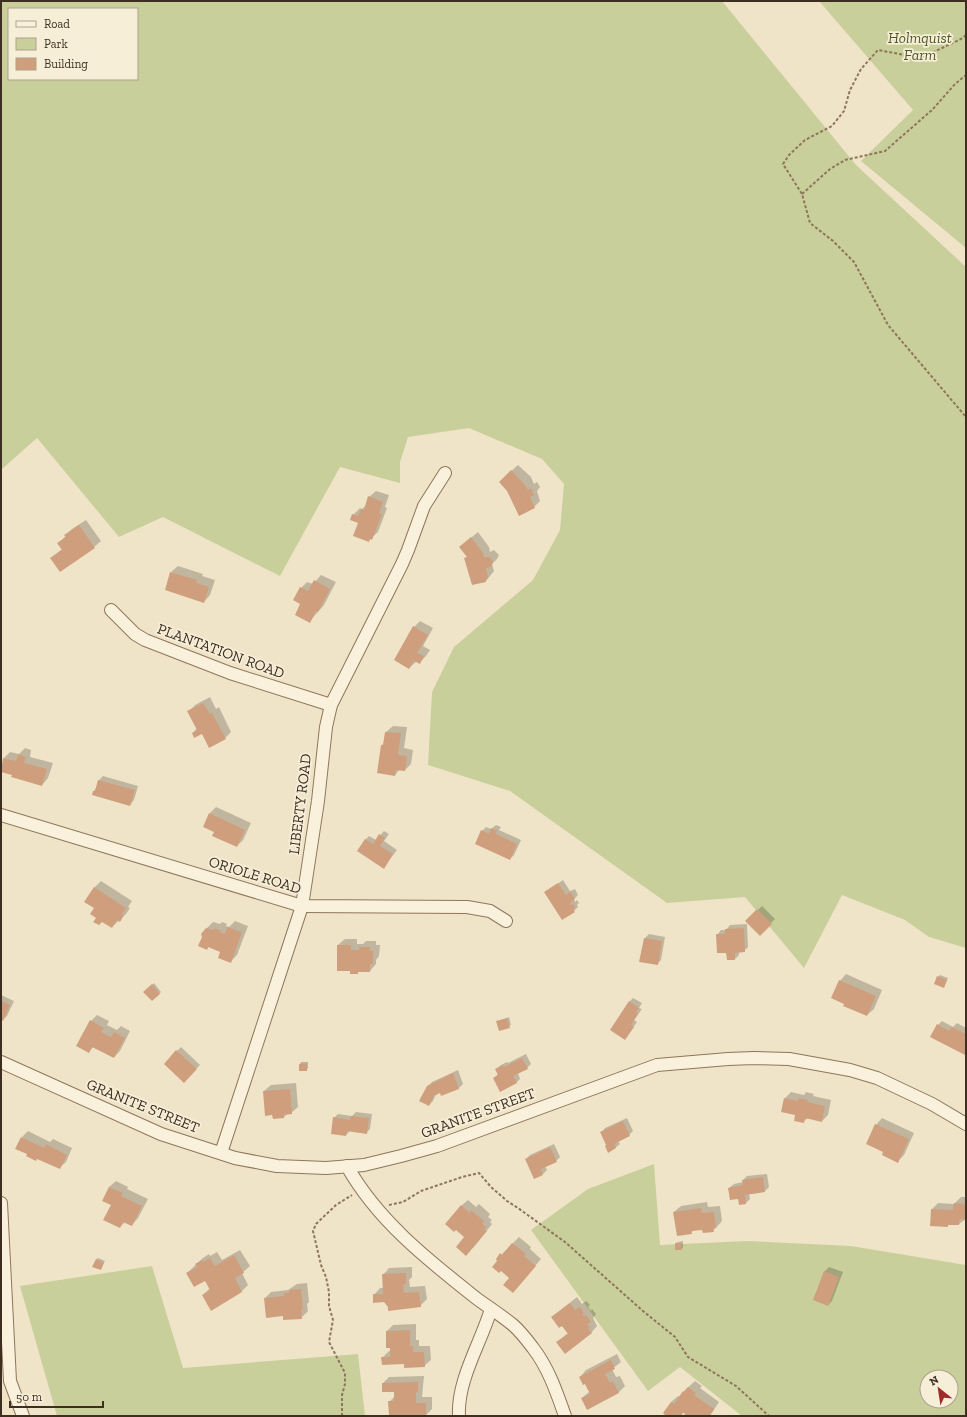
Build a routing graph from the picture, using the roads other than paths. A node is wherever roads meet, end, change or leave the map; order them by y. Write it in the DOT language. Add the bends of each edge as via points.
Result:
graph roads {
  1 [pos="445,473"];
  2 [pos="110,610"];
  3 [pos="331,705"];
  4 [pos="1,815"];
  5 [pos="302,906"];
  6 [pos="506,921"];
  7 [pos="1,1062"];
  8 [pos="966,1124"];
  9 [pos="221,1153"];
  10 [pos="346,1166"];
  11 [pos="1,1203"];
  12 [pos="491,1309"];
  13 [pos="23,1416"];
  14 [pos="459,1416"];
  15 [pos="565,1416"];
  1 -- 3 [label="street, LIBERTY ROAD" via="424,506 402,564"];
  2 -- 3 [label="street, PLANTATION ROAD" via="145,640 230,673"];
  3 -- 5 [label="street, LIBERTY ROAD"];
  4 -- 5 [label="street, ORIOLE ROAD"];
  5 -- 6 [label="street, ORIOLE ROAD" via="467,907 490,911"];
  5 -- 9 [label="street, LIBERTY ROAD"];
  7 -- 9 [label="street, GRANITE STREET" via="161,1134"];
  8 -- 10 [label="street, GRANITE STREET" via="878,1078 850,1070 789,1060 728,1059 657,1065 437,1146 394,1158"];
  9 -- 10 [label="street, GRANITE STREET" via="277,1166"];
  10 -- 12 [label="street" via="362,1190 397,1230 433,1263"];
  11 -- 13 [label="street" via="10,1381"];
  12 -- 14 [label="street" via="486,1328 465,1378"];
  12 -- 15 [label="street" via="513,1325 534,1349 553,1382"];
}
